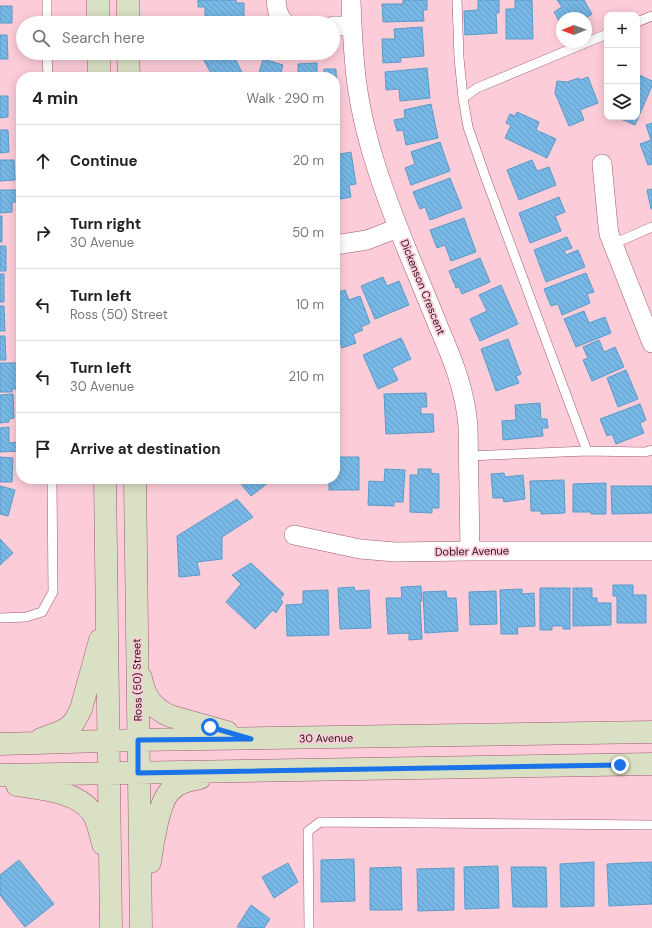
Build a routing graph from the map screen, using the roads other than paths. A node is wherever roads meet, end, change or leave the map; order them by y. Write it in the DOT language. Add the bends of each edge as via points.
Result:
graph roads {
  1 [pos="47,0"];
  2 [pos="98,0"];
  3 [pos="128,0"];
  4 [pos="276,0"];
  5 [pos="351,0"];
  6 [pos="457,0"];
  7 [pos="47,16"];
  8 [pos="98,16"];
  9 [pos="128,16"];
  10 [pos="280,16"];
  11 [pos="652,16"];
  12 [pos="640,21"];
  13 [pos="340,26"];
  14 [pos="352,26"];
  15 [pos="604,35"];
  16 [pos="48,60"];
  17 [pos="99,60"];
  18 [pos="128,60"];
  19 [pos="48,72"];
  20 [pos="99,72"];
  21 [pos="129,72"];
  22 [pos="463,98"];
  23 [pos="602,164"];
  24 [pos="652,227"];
  25 [pos="398,228"];
  26 [pos="340,244"];
  27 [pos="613,244"];
  28 [pos="651,337"];
  29 [pos="652,450"];
  30 [pos="587,451"];
  31 [pos="469,456"];
  32 [pos="52,484"];
  33 [pos="105,484"];
  34 [pos="135,484"];
  35 [pos="294,535"];
  36 [pos="470,551"];
  37 [pos="652,551"];
  38 [pos="108,614"];
  39 [pos="0,618"];
  40 [pos="137,656"];
  41 [pos="652,732"];
  42 [pos="251,739"];
  43 [pos="138,740"];
  44 [pos="108,742"];
  45 [pos="0,744"];
  46 [pos="28,744"];
  47 [pos="652,764"];
  48 [pos="242,772"];
  49 [pos="138,773"];
  50 [pos="109,774"];
  51 [pos="0,775"];
  52 [pos="0,783"];
  53 [pos="652,825"];
  54 [pos="110,873"];
  55 [pos="141,922"];
  56 [pos="111,928"];
  57 [pos="309,928"];
  1 -- 7 [label="lane"];
  2 -- 8 [label="main road"];
  3 -- 9 [label="main road"];
  4 -- 10 [label="street"];
  5 -- 14 [label="street, Dickenson Crescent"];
  6 -- 22 [label="lane" via="458,58"];
  11 -- 12 [label="lane"];
  13 -- 14 [label="street"];
  14 -- 25 [label="street, Dickenson Crescent" via="357,86 368,138"];
  15 -- 22 [label="lane" via="477,88"];
  16 -- 19 [label="lane"];
  17 -- 20 [label="main road"];
  18 -- 21 [label="main road"];
  22 -- 30 [label="lane" via="468,127 485,176"];
  23 -- 27 [label="street" via="608,226"];
  24 -- 27 [label="lane"];
  25 -- 26 [label="street" via="367,240"];
  25 -- 31 [label="street, Dickenson Crescent" via="462,388 467,410"];
  27 -- 28 [label="street"];
  29 -- 30 [label="lane"];
  30 -- 31 [label="lane"];
  31 -- 36 [label="street, Dickenson Crescent"];
  32 -- 39 [label="lane" via="53,592 42,612 26,617"];
  33 -- 38 [label="main road"];
  34 -- 40 [label="main road, Ross (50) Street"];
  35 -- 36 [label="street, Dobler Avenue" via="377,551"];
  36 -- 37 [label="street, Dobler Avenue"];
  38 -- 44 [label="main road"];
  38 -- 46 [label="main road" via="82,705 74,722 60,732"];
  40 -- 42 [label="main road" via="142,684 156,708 170,716"];
  40 -- 43 [label="main road, Ross (50) Street"];
  41 -- 42 [label="main road, 30 Avenue"];
  42 -- 43 [label="main road, 30 Avenue"];
  43 -- 44 [label="main road, 30 Avenue"];
  43 -- 49 [label="main road, Ross (50) Street"];
  44 -- 46 [label="main road, 30 Avenue"];
  44 -- 50 [label="main road"];
  45 -- 46 [label="main road, 30 Avenue"];
  47 -- 48 [label="main road"];
  48 -- 49 [label="main road"];
  48 -- 55 [label="main road" via="190,780 178,784 167,794 154,836"];
  49 -- 50 [label="main road"];
  49 -- 55 [label="main road, Ross (50) Street"];
  50 -- 51 [label="main road"];
  50 -- 54 [label="main road"];
  52 -- 54 [label="main road" via="59,793 81,802 92,812 96,821"];
  53 -- 57 [label="lane" via="320,822 308,831"];
  54 -- 56 [label="main road"];
}
